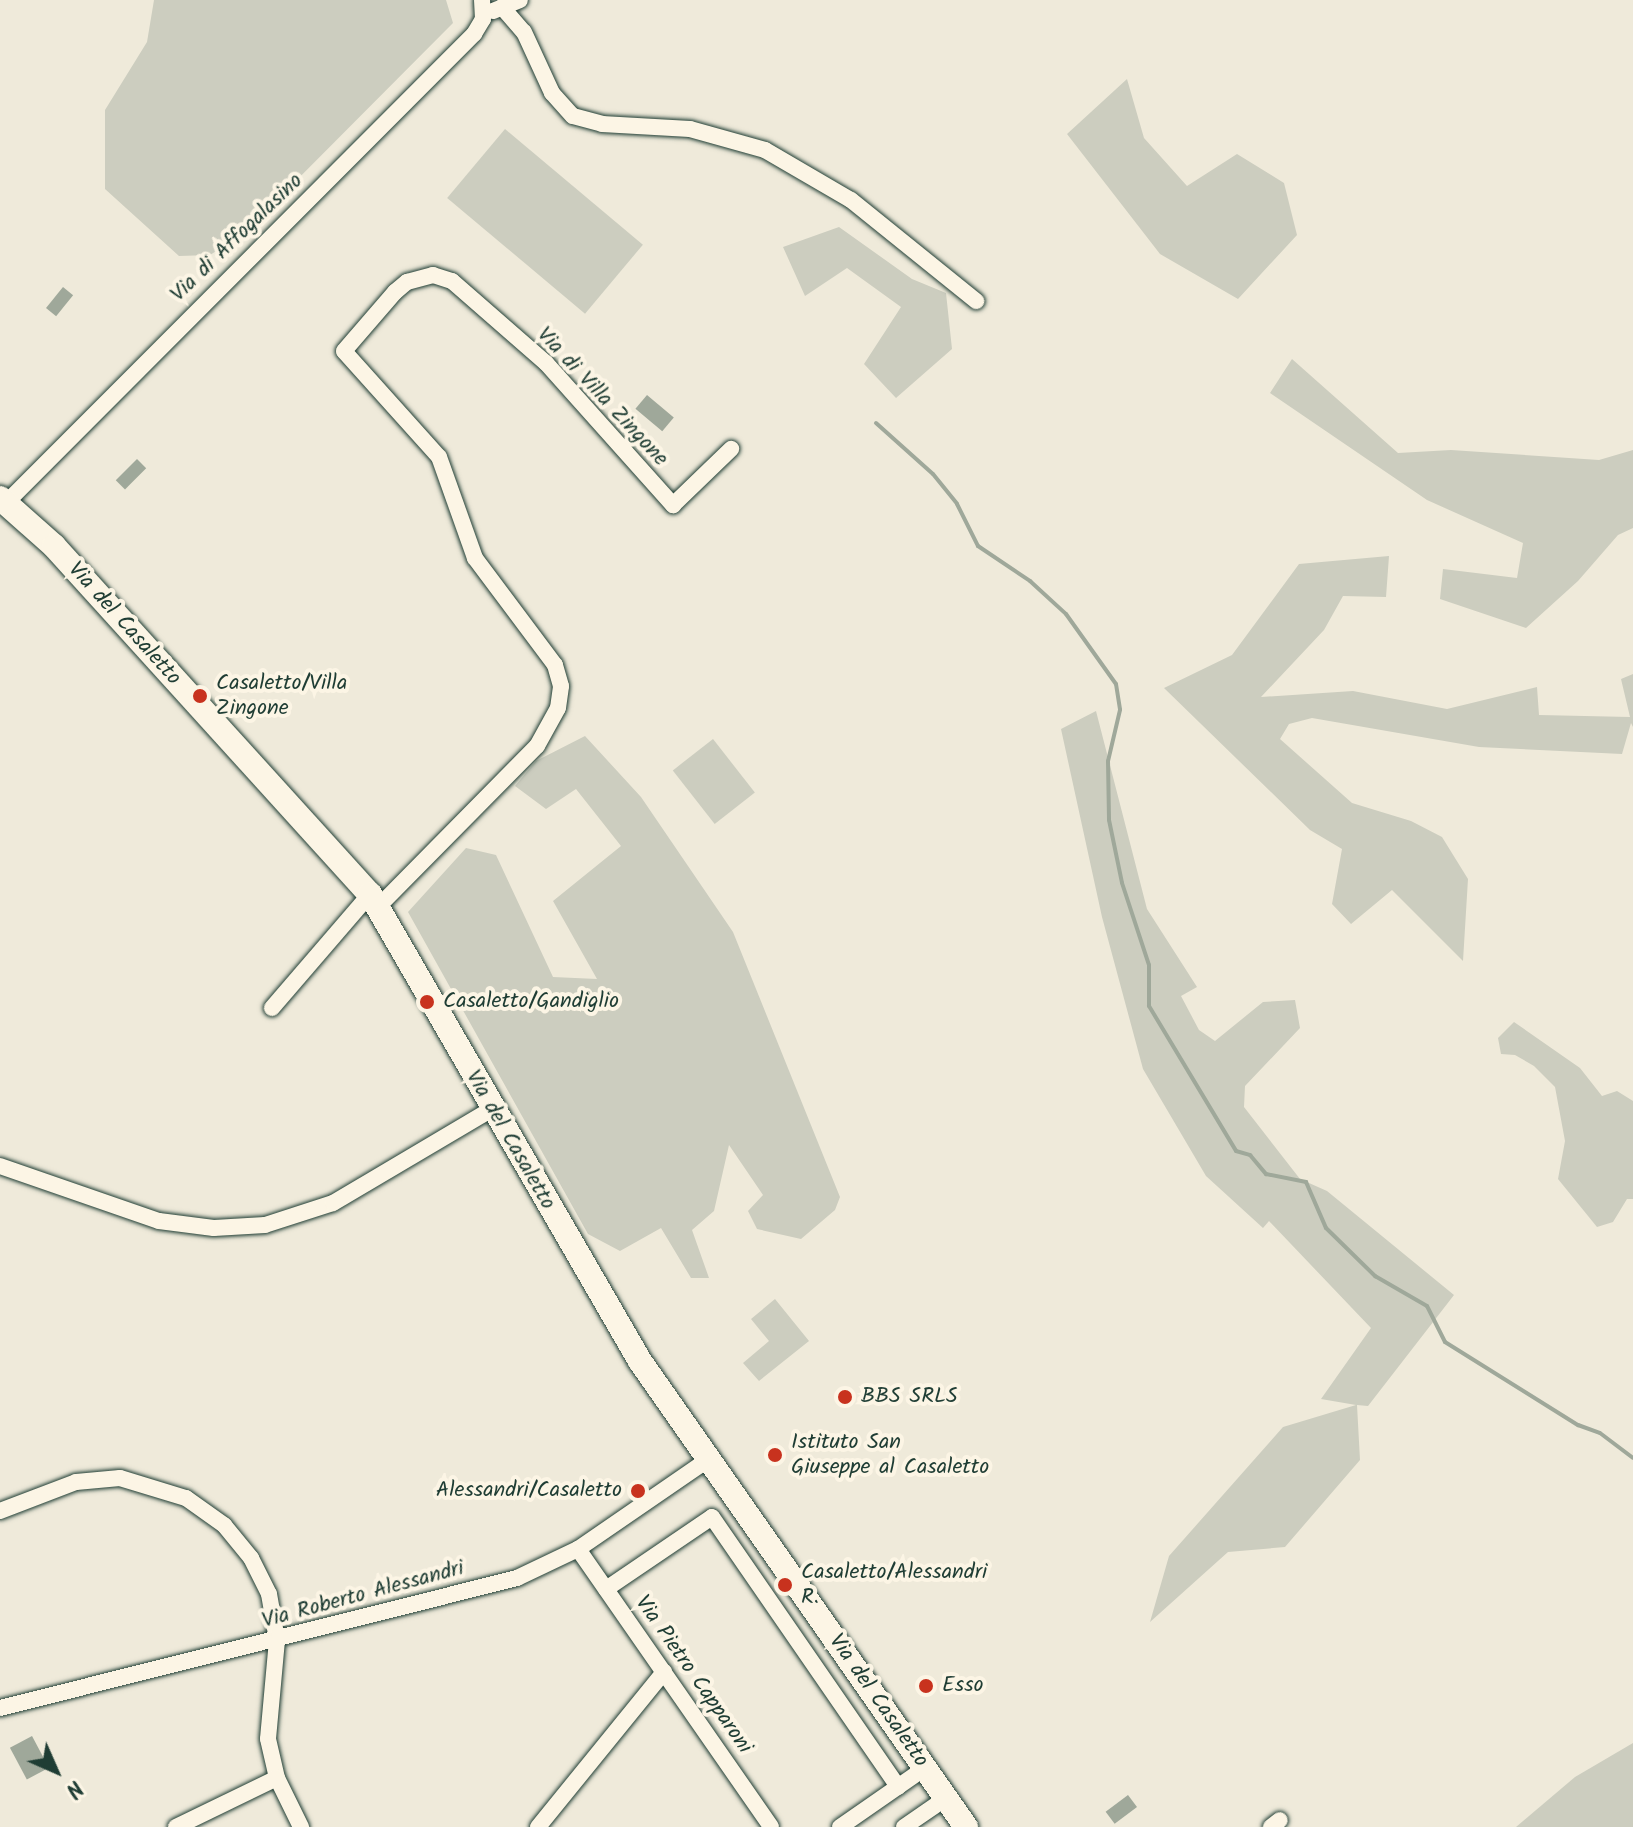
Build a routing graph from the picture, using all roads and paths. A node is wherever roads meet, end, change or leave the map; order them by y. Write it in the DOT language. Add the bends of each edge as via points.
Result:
graph roads {
  1 [pos="520,0"];
  2 [pos="483,7"];
  3 [pos="502,7"];
  4 [pos="976,301"];
  5 [pos="731,449"];
  6 [pos="3,500"];
  7 [pos="375,900"];
  8 [pos="272,1008"];
  9 [pos="492,1109"];
  10 [pos="0,1166"];
  11 [pos="709,1459"];
  12 [pos="0,1511"];
  13 [pos="578,1549"];
  14 [pos="606,1589"];
  15 [pos="277,1640"];
  16 [pos="664,1672"];
  17 [pos="0,1708"];
  18 [pos="925,1768"];
  19 [pos="277,1778"];
  20 [pos="898,1787"];
  21 [pos="946,1798"];
  22 [pos="176,1827"];
  23 [pos="301,1827"];
  24 [pos="538,1827"];
  25 [pos="771,1827"];
  26 [pos="840,1827"];
  27 [pos="904,1827"];
  28 [pos="966,1827"];
  1 -- 3 [label="street"];
  2 -- 3 [label="street"];
  2 -- 6 [label="street, Via di Affogalasino" via="474,34"];
  3 -- 4 [label="street" via="524,32 552,93 573,116 602,124 690,129 765,150 851,200"];
  5 -- 7 [label="street, Via di Villa Zingone" via="673,505 546,363 452,281 433,275 407,282 395,292 344,351 439,457 475,558 555,665 561,686 558,708 537,746"];
  6 -- 7 [label="street, Via del Casaletto" via="54,546"];
  7 -- 8 [label="street"];
  7 -- 9 [label="street, Via del Casaletto"];
  9 -- 10 [label="street" via="319,1210 254,1226 159,1221"];
  9 -- 11 [label="street, Via del Casaletto" via="640,1361"];
  11 -- 13 [label="street, Via Roberto Alessandri"];
  11 -- 18 [label="street, Via del Casaletto"];
  12 -- 15 [label="street" via="66,1485 105,1478 137,1481 186,1498 224,1525 251,1558 269,1594"];
  13 -- 14 [label="street, Via Pietro Capparoni"];
  13 -- 15 [label="street, Via Roberto Alessandri" via="517,1578"];
  14 -- 16 [label="street, Via Pietro Capparoni"];
  14 -- 20 [label="street" via="712,1517"];
  15 -- 17 [label="street, Via Roberto Alessandri"];
  15 -- 19 [label="street" via="268,1728"];
  16 -- 24 [label="street"];
  16 -- 25 [label="street, Via Pietro Capparoni"];
  18 -- 20 [label="street"];
  18 -- 21 [label="street, Via del Casaletto"];
  19 -- 22 [label="street"];
  19 -- 23 [label="street"];
  20 -- 26 [label="street"];
  21 -- 27 [label="street"];
  21 -- 28 [label="street, Via del Casaletto"];
}
